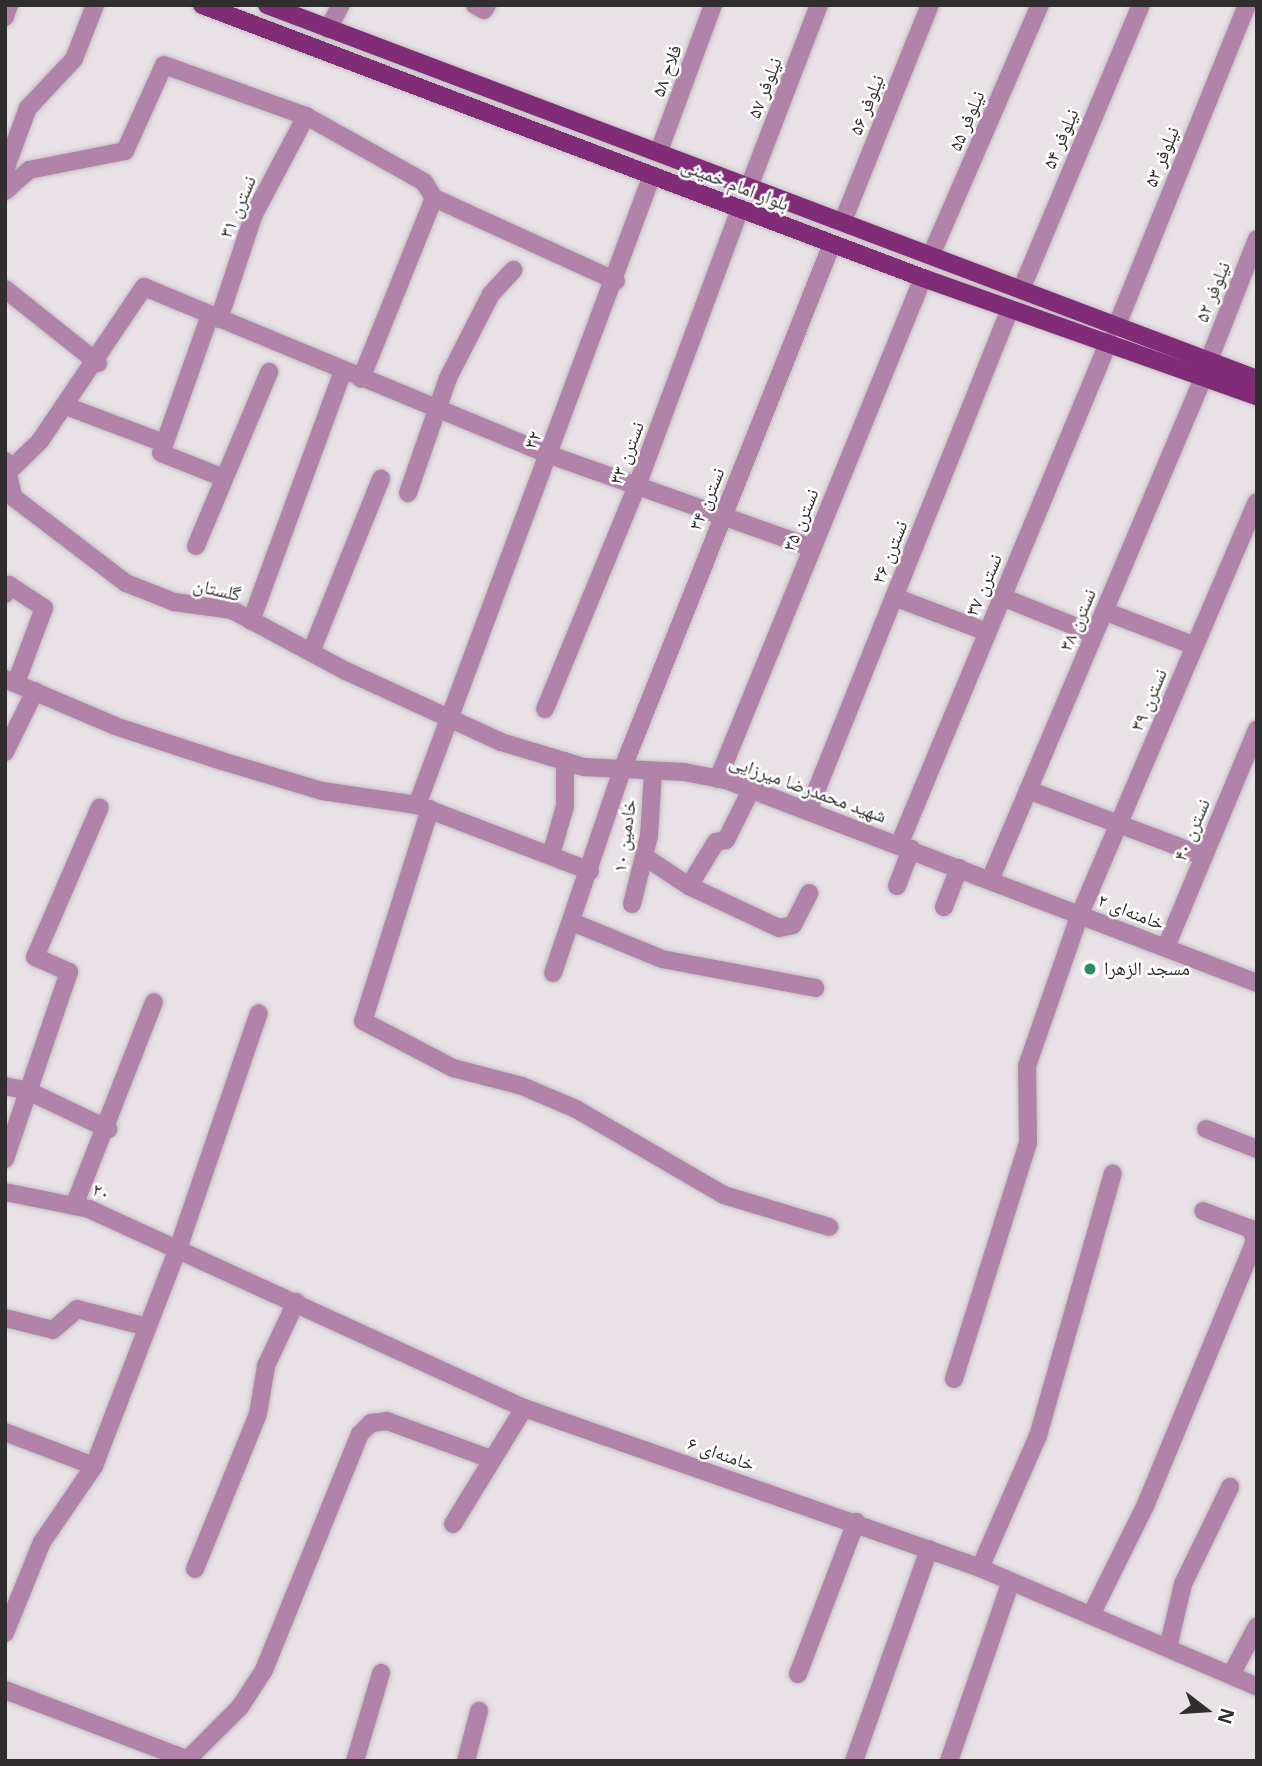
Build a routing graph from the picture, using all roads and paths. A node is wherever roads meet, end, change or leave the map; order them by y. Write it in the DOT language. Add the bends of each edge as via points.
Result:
graph roads {
  1 [pos="9,5"];
  2 [pos="95,5"];
  3 [pos="202,5"];
  4 [pos="267,5"];
  5 [pos="341,5"];
  6 [pos="475,5"];
  7 [pos="487,5"];
  8 [pos="713,5"];
  9 [pos="820,5"];
  10 [pos="930,5"];
  11 [pos="1040,5"];
  12 [pos="1140,5"];
  13 [pos="1247,5"];
  14 [pos="5,17"];
  15 [pos="328,29"];
  16 [pos="306,116"];
  17 [pos="569,118"];
  18 [pos="561,141"];
  19 [pos="659,151"];
  20 [pos="652,175"];
  21 [pos="749,187"];
  22 [pos="7,189"];
  23 [pos="434,198"];
  24 [pos="740,209"];
  25 [pos="843,221"];
  26 [pos="1257,239"];
  27 [pos="832,244"];
  28 [pos="932,253"];
  29 [pos="513,270"];
  30 [pos="923,278"];
  31 [pos="616,281"];
  32 [pos="5,289"];
  33 [pos="1021,290"];
  34 [pos="1010,309"];
  35 [pos="214,317"];
  36 [pos="1113,333"];
  37 [pos="98,362"];
  38 [pos="1206,368"];
  39 [pos="343,371"];
  40 [pos="269,372"];
  41 [pos="360,379"];
  42 [pos="1257,379"];
  43 [pos="1257,396"];
  44 [pos="66,406"];
  45 [pos="436,411"];
  46 [pos="164,443"];
  47 [pos="550,455"];
  48 [pos="7,469"];
  49 [pos="224,478"];
  50 [pos="381,479"];
  51 [pos="638,486"];
  52 [pos="408,493"];
  53 [pos="1257,502"];
  54 [pos="723,517"];
  55 [pos="196,546"];
  56 [pos="811,548"];
  57 [pos="5,594"];
  58 [pos="894,597"];
  59 [pos="1002,597"];
  60 [pos="1104,611"];
  61 [pos="251,621"];
  62 [pos="987,632"];
  63 [pos="1094,634"];
  64 [pos="1195,646"];
  65 [pos="311,652"];
  66 [pos="11,681"];
  67 [pos="35,691"];
  68 [pos="545,709"];
  69 [pos="446,718"];
  70 [pos="1257,729"];
  71 [pos="5,752"];
  72 [pos="565,761"];
  73 [pos="622,771"];
  74 [pos="653,772"];
  75 [pos="718,779"];
  76 [pos="1028,789"];
  77 [pos="751,790"];
  78 [pos="100,807"];
  79 [pos="424,807"];
  80 [pos="808,811"];
  81 [pos="1119,823"];
  82 [pos="905,847"];
  83 [pos="551,855"];
  84 [pos="1204,856"];
  85 [pos="645,857"];
  86 [pos="959,867"];
  87 [pos="590,871"];
  88 [pos="990,880"];
  89 [pos="689,886"];
  90 [pos="897,886"];
  91 [pos="809,893"];
  92 [pos="632,904"];
  93 [pos="944,907"];
  94 [pos="1080,914"];
  95 [pos="572,922"];
  96 [pos="1166,947"];
  97 [pos="553,973"];
  98 [pos="1257,983"];
  99 [pos="815,988"];
  100 [pos="154,1002"];
  101 [pos="259,1013"];
  102 [pos="5,1086"];
  103 [pos="27,1091"];
  104 [pos="108,1129"];
  105 [pos="1206,1129"];
  106 [pos="1257,1149"];
  107 [pos="5,1159"];
  108 [pos="1113,1173"];
  109 [pos="5,1192"];
  110 [pos="74,1206"];
  111 [pos="1203,1211"];
  112 [pos="829,1227"];
  113 [pos="179,1246"];
  114 [pos="296,1302"];
  115 [pos="5,1318"];
  116 [pos="148,1327"];
  117 [pos="954,1379"];
  118 [pos="524,1408"];
  119 [pos="5,1432"];
  120 [pos="491,1459"];
  121 [pos="94,1466"];
  122 [pos="1230,1487"];
  123 [pos="856,1522"];
  124 [pos="453,1524"];
  125 [pos="929,1549"];
  126 [pos="980,1568"];
  127 [pos="195,1569"];
  128 [pos="1011,1581"];
  129 [pos="1091,1615"];
  130 [pos="1257,1626"];
  131 [pos="5,1633"];
  132 [pos="1168,1648"];
  133 [pos="381,1673"];
  134 [pos="798,1674"];
  135 [pos="1231,1675"];
  136 [pos="1257,1687"];
  137 [pos="5,1690"];
  138 [pos="479,1711"];
  139 [pos="189,1760"];
  140 [pos="355,1761"];
  141 [pos="466,1761"];
  142 [pos="854,1761"];
  143 [pos="949,1761"];
  1 -- 14 [label="street"];
  2 -- 22 [label="street" via="74,59 28,108 6,167"];
  3 -- 18 [label="main road, بلوار امام خمینی"];
  4 -- 15 [label="main road, بلوار امام خمینی"];
  5 -- 15 [label="street"];
  6 -- 7 [label="street" via="484,10"];
  8 -- 19 [label="street, فلاح ۵۸"];
  9 -- 21 [label="street, نیلوفر ۵۷"];
  10 -- 25 [label="street, نیلوفر ۵۶"];
  11 -- 28 [label="street, نیلوفر ۵۵"];
  12 -- 33 [label="street, نیلوفر ۵۴"];
  13 -- 36 [label="street, نیلوفر ۵۳"];
  15 -- 17 [label="main road, بلوار امام خمینی"];
  16 -- 22 [label="street" via="164,65 125,151 29,170"];
  16 -- 23 [label="street" via="424,182"];
  16 -- 35 [label="street, نسترن ۳۱" via="254,214"];
  17 -- 18 [label="main road"];
  17 -- 19 [label="main road, بلوار امام خمینی"];
  18 -- 20 [label="main road, بلوار امام خمینی"];
  19 -- 21 [label="main road, بلوار امام خمینی"];
  20 -- 24 [label="main road, بلوار امام خمینی"];
  20 -- 31 [label="street, ۳۲"];
  21 -- 25 [label="main road, بلوار امام خمینی"];
  23 -- 31 [label="street"];
  23 -- 41 [label="street"];
  24 -- 27 [label="main road, بلوار امام خمینی"];
  24 -- 51 [label="street, نسترن ۳۳"];
  25 -- 28 [label="main road, بلوار امام خمینی"];
  26 -- 38 [label="street, نیلوفر ۵۲"];
  27 -- 30 [label="main road, بلوار امام خمینی"];
  27 -- 54 [label="street, نسترن ۳۴"];
  28 -- 33 [label="main road, بلوار امام خمینی"];
  29 -- 45 [label="street" via="491,294"];
  30 -- 34 [label="main road, بلوار امام خمینی"];
  30 -- 56 [label="street, نسترن ۳۵"];
  31 -- 47 [label="street, ۳۲"];
  32 -- 37 [label="street"];
  33 -- 36 [label="main road, بلوار امام خمینی"];
  34 -- 36 [label="main road, بلوار امام خمینی"];
  34 -- 58 [label="street, نسترن ۳۶"];
  35 -- 37 [label="street" via="144,287"];
  35 -- 39 [label="street"];
  35 -- 46 [label="street, نسترن ۳۱"];
  36 -- 38 [label="main road, بلوار امام خمینی"];
  36 -- 59 [label="street, نسترن ۳۷"];
  37 -- 44 [label="street"];
  38 -- 42 [label="main road, بلوار امام خمینی"];
  38 -- 43 [label="main road, بلوار امام خمینی"];
  38 -- 60 [label="street, نسترن ۳۸"];
  39 -- 41 [label="street"];
  39 -- 61 [label="street"];
  40 -- 49 [label="street"];
  41 -- 45 [label="street"];
  44 -- 46 [label="street"];
  44 -- 48 [label="street"];
  45 -- 47 [label="street"];
  45 -- 52 [label="street"];
  46 -- 49 [label="street" via="161,453"];
  47 -- 51 [label="street"];
  47 -- 69 [label="street, ۳۲"];
  48 -- 61 [label="street, گلستان" via="13,497 126,583 174,602 232,610"];
  49 -- 55 [label="street"];
  50 -- 65 [label="street"];
  51 -- 54 [label="street"];
  51 -- 68 [label="street, نسترن ۳۳"];
  53 -- 64 [label="street, نسترن ۳۹"];
  54 -- 56 [label="street"];
  54 -- 73 [label="street, نسترن ۳۴"];
  56 -- 75 [label="street, نسترن ۳۵"];
  57 -- 66 [label="street" via="9,585 44,608"];
  58 -- 62 [label="street"];
  58 -- 80 [label="street, نسترن ۳۶"];
  59 -- 62 [label="street, نسترن ۳۷"];
  59 -- 63 [label="street"];
  60 -- 63 [label="street, نسترن ۳۸"];
  60 -- 64 [label="street"];
  61 -- 65 [label="street, گلستان"];
  62 -- 82 [label="street, نسترن ۳۷"];
  63 -- 76 [label="street, نسترن ۳۸"];
  64 -- 81 [label="street, نسترن ۳۹"];
  65 -- 69 [label="street, گلستان"];
  66 -- 67 [label="street"];
  67 -- 71 [label="street"];
  67 -- 79 [label="street" via="115,726 322,791"];
  69 -- 72 [label="street, شهید محمدرضا میرزایی"];
  69 -- 79 [label="street, ۳۲"];
  70 -- 84 [label="street, نسترن ۴۰"];
  72 -- 73 [label="street, شهید محمدرضا میرزایی"];
  72 -- 83 [label="street" via="565,806"];
  73 -- 74 [label="street, شهید محمدرضا میرزایی"];
  73 -- 87 [label="street, نسترن ۳۴"];
  74 -- 75 [label="street, شهید محمدرضا میرزایی"];
  74 -- 85 [label="street, خادمین ۱۰"];
  75 -- 77 [label="street, شهید محمدرضا میرزایی"];
  76 -- 81 [label="street"];
  76 -- 88 [label="street, نسترن ۳۸"];
  77 -- 80 [label="street, شهید محمدرضا میرزایی"];
  77 -- 89 [label="street" via="726,840 716,842"];
  78 -- 103 [label="street" via="35,957 69,972"];
  79 -- 83 [label="street"];
  79 -- 112 [label="street, ۳۲" via="363,1021 453,1068 522,1086 576,1109 724,1195"];
  80 -- 82 [label="street, شهید محمدرضا میرزایی"];
  81 -- 84 [label="street"];
  81 -- 94 [label="street, نسترن ۳۹"];
  82 -- 86 [label="street, شهید محمدرضا میرزایی"];
  82 -- 90 [label="street, نسترن ۳۷"];
  83 -- 87 [label="street"];
  84 -- 96 [label="street, نسترن ۴۰"];
  85 -- 89 [label="street"];
  85 -- 92 [label="street, خادمین ۱۰"];
  86 -- 88 [label="street, شهید محمدرضا میرزایی"];
  86 -- 93 [label="street"];
  87 -- 95 [label="street, نسترن ۳۴"];
  88 -- 94 [label="street, خامنه‌ای ۲"];
  89 -- 91 [label="street" via="787,929"];
  94 -- 96 [label="street, خامنه‌ای ۲"];
  94 -- 117 [label="street, نسترن ۳۹" via="1027,1066 1028,1143"];
  95 -- 97 [label="street, نسترن ۳۴"];
  95 -- 99 [label="street" via="662,959"];
  96 -- 98 [label="street, خامنه‌ای ۲"];
  100 -- 104 [label="street"];
  101 -- 113 [label="street"];
  102 -- 103 [label="street"];
  103 -- 104 [label="street"];
  103 -- 107 [label="street"];
  104 -- 110 [label="street"];
  105 -- 106 [label="street"];
  108 -- 126 [label="street" via="1038,1436"];
  109 -- 110 [label="street, ۲۰"];
  110 -- 113 [label="street, ۲۰"];
  111 -- 129 [label="street" via="1251,1229 1255,1241 1146,1504"];
  113 -- 114 [label="street, خامنه‌ای ۶"];
  113 -- 116 [label="street"];
  114 -- 118 [label="street, خامنه‌ای ۶"];
  114 -- 127 [label="street" via="266,1366 258,1414"];
  115 -- 116 [label="street" via="53,1330 77,1309"];
  116 -- 121 [label="street"];
  118 -- 120 [label="street"];
  118 -- 123 [label="street, خامنه‌ای ۶"];
  119 -- 121 [label="street"];
  120 -- 124 [label="street"];
  120 -- 139 [label="street" via="387,1421 371,1423 360,1434 264,1670 240,1707"];
  121 -- 131 [label="street" via="36,1552"];
  122 -- 132 [label="street" via="1183,1584"];
  123 -- 125 [label="street, خامنه‌ای ۶"];
  123 -- 134 [label="street"];
  125 -- 126 [label="street, خامنه‌ای ۶"];
  125 -- 142 [label="street"];
  126 -- 128 [label="street, خامنه‌ای ۶"];
  128 -- 129 [label="street, خامنه‌ای ۶"];
  128 -- 143 [label="street"];
  129 -- 132 [label="street, خامنه‌ای ۶"];
  130 -- 135 [label="street"];
  132 -- 135 [label="street, خامنه‌ای ۶"];
  133 -- 140 [label="street"];
  135 -- 136 [label="street, خامنه‌ای ۶"];
  137 -- 139 [label="street"];
  138 -- 141 [label="street"];
}
